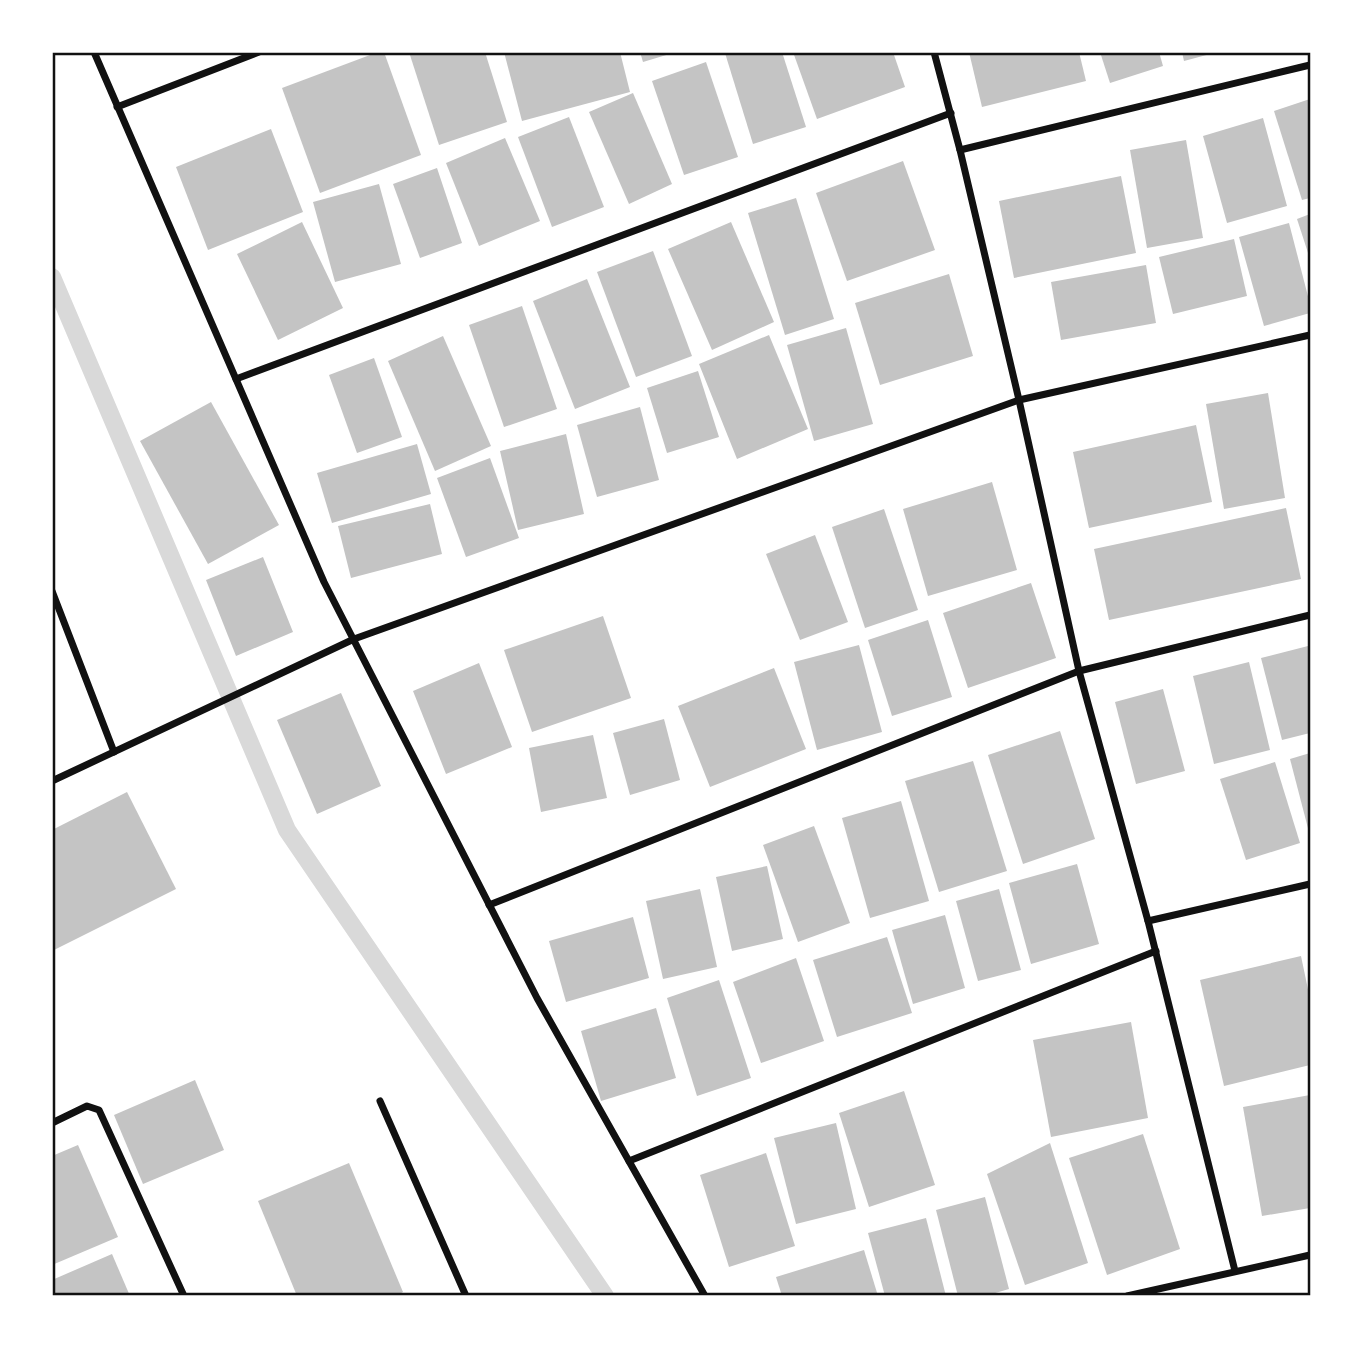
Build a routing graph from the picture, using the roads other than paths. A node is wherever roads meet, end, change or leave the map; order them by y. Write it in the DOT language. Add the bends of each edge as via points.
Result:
graph roads {
  1 [pos="94,52"];
  2 [pos="259,52"];
  3 [pos="934,52"];
  4 [pos="1311,65"];
  5 [pos="117,107"];
  6 [pos="951,113"];
  7 [pos="960,150"];
  8 [pos="1311,335"];
  9 [pos="236,379"];
  10 [pos="1019,400"];
  11 [pos="52,591"];
  12 [pos="1311,615"];
  13 [pos="354,639"];
  14 [pos="1079,671"];
  15 [pos="114,752"];
  16 [pos="52,781"];
  17 [pos="1311,884"];
  18 [pos="489,905"];
  19 [pos="1148,921"];
  20 [pos="1156,951"];
  21 [pos="380,1101"];
  22 [pos="52,1123"];
  23 [pos="629,1161"];
  24 [pos="1311,1255"];
  25 [pos="1236,1271"];
  26 [pos="184,1296"];
  27 [pos="466,1296"];
  28 [pos="705,1296"];
  29 [pos="1126,1296"];
  1 -- 5 [label="street"];
  2 -- 5 [label="street"];
  3 -- 6 [label="street"];
  4 -- 7 [label="street"];
  5 -- 9 [label="street"];
  6 -- 7 [label="street"];
  6 -- 9 [label="street"];
  7 -- 10 [label="street"];
  8 -- 10 [label="street"];
  9 -- 13 [label="street" via="324,582"];
  10 -- 13 [label="street"];
  10 -- 14 [label="street"];
  11 -- 15 [label="street"];
  12 -- 14 [label="street"];
  13 -- 15 [label="street"];
  13 -- 18 [label="street"];
  14 -- 18 [label="street"];
  14 -- 19 [label="street"];
  15 -- 16 [label="street"];
  17 -- 19 [label="street"];
  18 -- 23 [label="street"];
  19 -- 20 [label="street"];
  20 -- 23 [label="street"];
  20 -- 25 [label="street"];
  21 -- 27 [label="street"];
  22 -- 26 [label="street" via="87,1106 99,1110"];
  23 -- 28 [label="street"];
  24 -- 25 [label="street"];
  25 -- 29 [label="street"];
}
